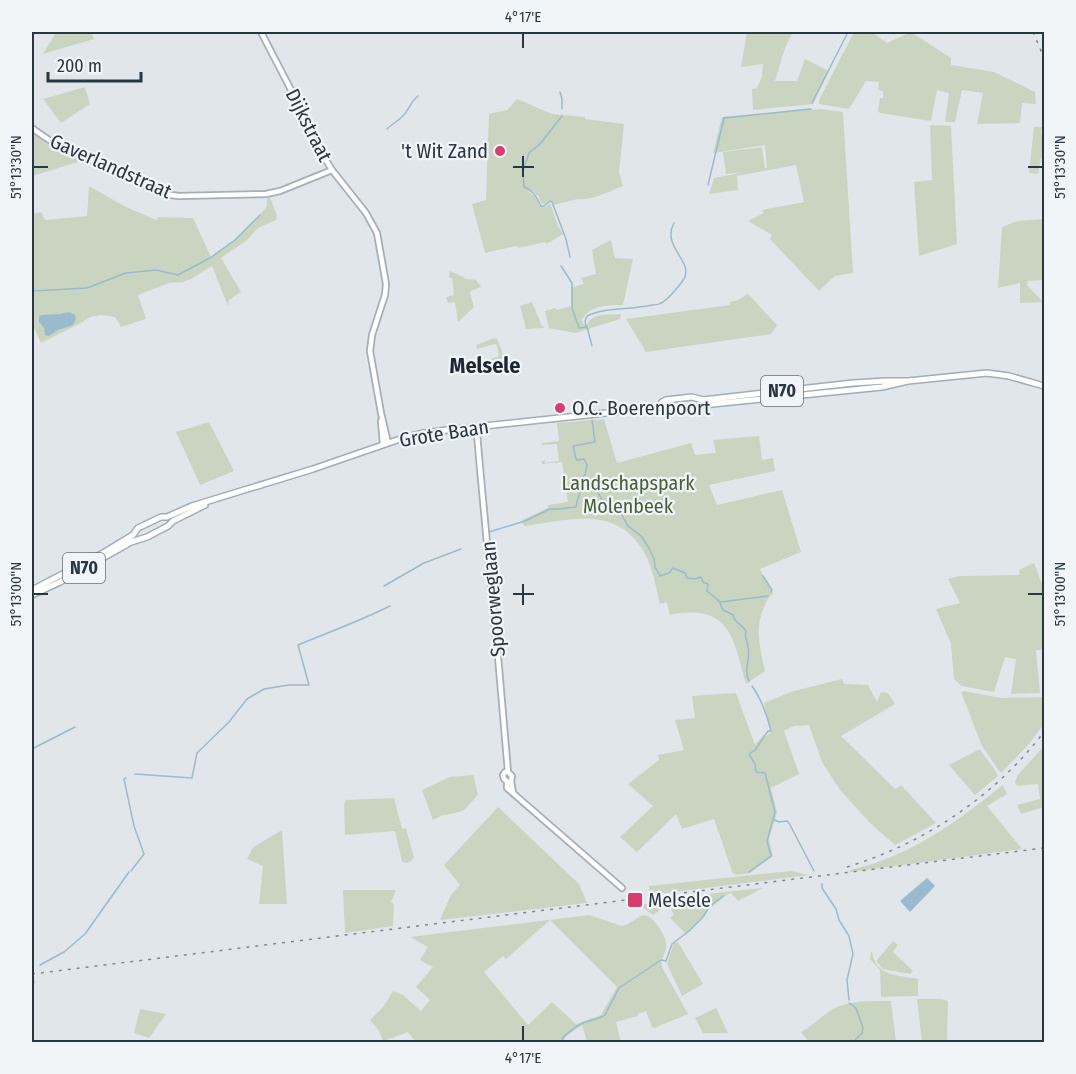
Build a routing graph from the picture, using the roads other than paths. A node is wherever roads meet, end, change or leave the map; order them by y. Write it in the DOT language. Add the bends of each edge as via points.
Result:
graph roads {
  1 [pos="261,32"];
  2 [pos="32,128"];
  3 [pos="332,170"];
  4 [pos="908,381"];
  5 [pos="1044,386"];
  6 [pos="696,398"];
  7 [pos="661,403"];
  8 [pos="697,406"];
  9 [pos="643,409"];
  10 [pos="663,410"];
  11 [pos="478,427"];
  12 [pos="386,444"];
  13 [pos="168,520"];
  14 [pos="135,538"];
  15 [pos="32,590"];
  16 [pos="32,595"];
  17 [pos="509,780"];
  18 [pos="513,793"];
  19 [pos="622,888"];
  1 -- 3 [label="street, Dijkstraat"];
  2 -- 3 [label="street, Gaverlandstraat" via="51,142 162,194 266,194"];
  3 -- 12 [label="street, Dijkstraat" via="374,226 386,284 370,351"];
  4 -- 5 [label="main road, Grote Baan / N70" via="987,373"];
  4 -- 6 [label="main road, Grote Baan / N70"];
  4 -- 8 [label="main road, Grote Baan / N70"];
  6 -- 7 [label="main road, Grote Baan / N70"];
  6 -- 8 [label="main road"];
  7 -- 9 [label="main road, Grote Baan / N70"];
  7 -- 10 [label="main road"];
  8 -- 10 [label="main road, Grote Baan / N70"];
  9 -- 10 [label="main road, Grote Baan / N70"];
  9 -- 11 [label="main road, Grote Baan / N70"];
  11 -- 12 [label="main road, Grote Baan / N70" via="424,433"];
  11 -- 17 [label="street, Spoorweglaan" via="508,772 503,775"];
  12 -- 13 [label="main road, Grote Baan / N70" via="218,499"];
  13 -- 14 [label="main road, N70" via="168,526 147,537"];
  13 -- 14 [label="main road, N70" via="161,517 138,528"];
  14 -- 15 [label="main road, N70"];
  14 -- 16 [label="main road, N70"];
  17 -- 18 [label="street, Spoorweglaan"];
  17 -- 18 [label="street" via="507,788"];
  18 -- 19 [label="street"];
}
